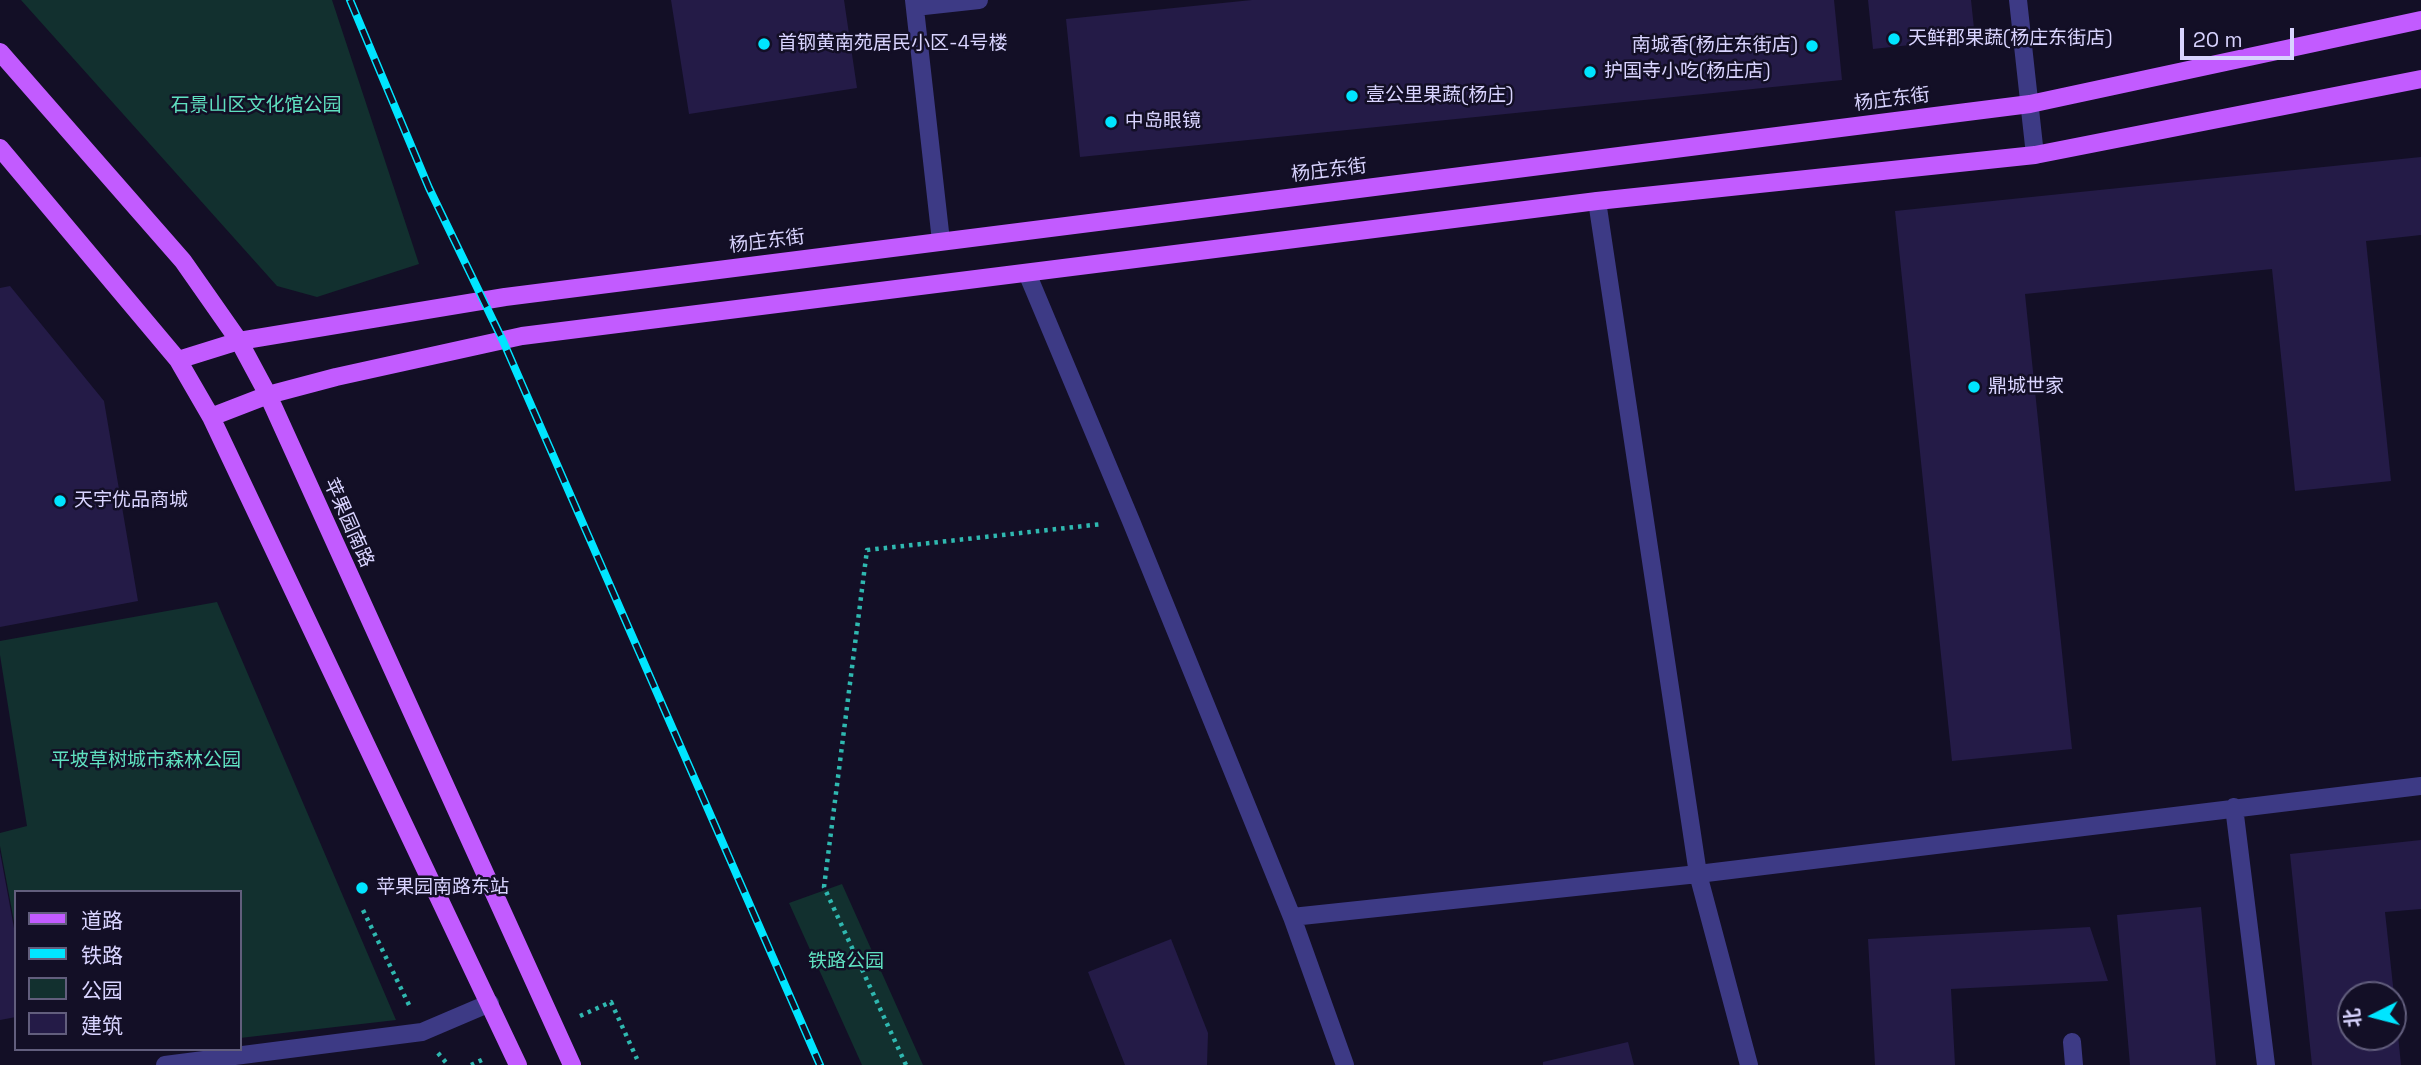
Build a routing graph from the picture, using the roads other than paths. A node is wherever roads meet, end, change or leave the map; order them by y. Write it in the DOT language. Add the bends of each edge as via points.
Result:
graph roads {
  1 [pos="979,0"];
  2 [pos="2018,0"];
  3 [pos="914,4"];
  4 [pos="2421,20"];
  5 [pos="0,52"];
  6 [pos="2421,79"];
  7 [pos="2030,104"];
  8 [pos="0,148"];
  9 [pos="2035,155"];
  10 [pos="1597,201"];
  11 [pos="941,241"];
  12 [pos="1027,273"];
  13 [pos="239,341"];
  14 [pos="178,360"];
  15 [pos="268,395"];
  16 [pos="211,416"];
  17 [pos="2421,786"];
  18 [pos="2234,807"];
  19 [pos="1698,874"];
  20 [pos="1292,917"];
  21 [pos="490,1003"];
  22 [pos="2072,1042"];
  23 [pos="165,1065"];
  24 [pos="518,1065"];
  25 [pos="572,1065"];
  26 [pos="1345,1065"];
  27 [pos="1749,1065"];
  28 [pos="2074,1065"];
  29 [pos="2266,1065"];
  1 -- 3 [label="street"];
  2 -- 7 [label="street"];
  3 -- 11 [label="street"];
  4 -- 7 [label="main road, 杨庄东街"];
  5 -- 13 [label="main road, 苹果园南路" via="183,261"];
  6 -- 9 [label="main road"];
  7 -- 9 [label="street"];
  7 -- 11 [label="main road, 杨庄东街"];
  8 -- 14 [label="main road"];
  9 -- 10 [label="main road"];
  10 -- 12 [label="main road"];
  10 -- 19 [label="street"];
  11 -- 13 [label="main road, 杨庄东街" via="505,296"];
  12 -- 15 [label="main road" via="522,336"];
  12 -- 20 [label="street"];
  13 -- 14 [label="main road, 杨庄东街"];
  13 -- 15 [label="main road, 苹果园南路"];
  14 -- 16 [label="main road"];
  15 -- 16 [label="main road"];
  15 -- 25 [label="main road, 苹果园南路"];
  16 -- 21 [label="main road"];
  17 -- 18 [label="street"];
  18 -- 19 [label="street"];
  18 -- 29 [label="street"];
  19 -- 20 [label="street"];
  19 -- 27 [label="street"];
  20 -- 26 [label="street"];
  21 -- 23 [label="street" via="422,1032"];
  21 -- 24 [label="main road"];
  22 -- 28 [label="street"];
}
